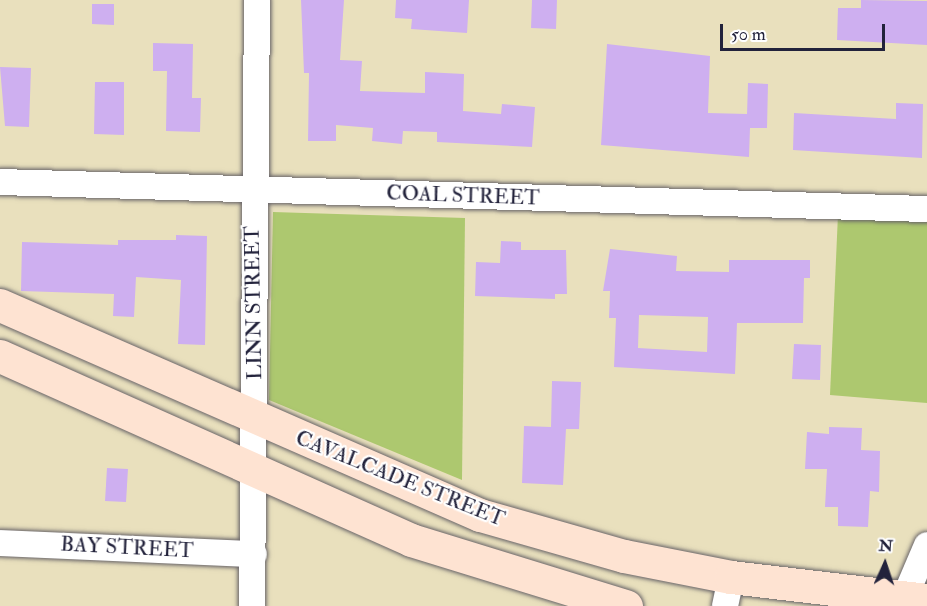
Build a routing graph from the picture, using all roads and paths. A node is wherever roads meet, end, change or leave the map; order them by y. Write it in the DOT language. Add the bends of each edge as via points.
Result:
graph roads {
  1 [pos="256,0"];
  2 [pos="0,182"];
  3 [pos="252,190"];
  4 [pos="927,209"];
  5 [pos="0,305"];
  6 [pos="0,356"];
  7 [pos="255,420"];
  8 [pos="257,474"];
  9 [pos="484,516"];
  10 [pos="0,543"];
  11 [pos="927,545"];
  12 [pos="254,554"];
  13 [pos="471,560"];
  14 [pos="728,592"];
  15 [pos="911,601"];
  16 [pos="252,606"];
  17 [pos="626,606"];
  1 -- 3 [label="street, LINN STREET"];
  2 -- 3 [label="street, COAL STREET"];
  3 -- 4 [label="street, COAL STREET"];
  3 -- 7 [label="street, LINN STREET"];
  5 -- 7 [label="main road, CAVALCADE STREET"];
  6 -- 8 [label="main road"];
  7 -- 8 [label="street, LINN STREET"];
  7 -- 9 [label="main road, CAVALCADE STREET"];
  8 -- 12 [label="street, LINN STREET"];
  8 -- 13 [label="main road"];
  9 -- 13 [label="main road"];
  9 -- 14 [label="main road, CAVALCADE STREET" via="624,556"];
  10 -- 12 [label="street, BAY STREET"];
  11 -- 15 [label="street"];
  12 -- 16 [label="street, LINN STREET"];
  13 -- 17 [label="main road"];
  14 -- 15 [label="main road, CAVALCADE STREET"];
}
